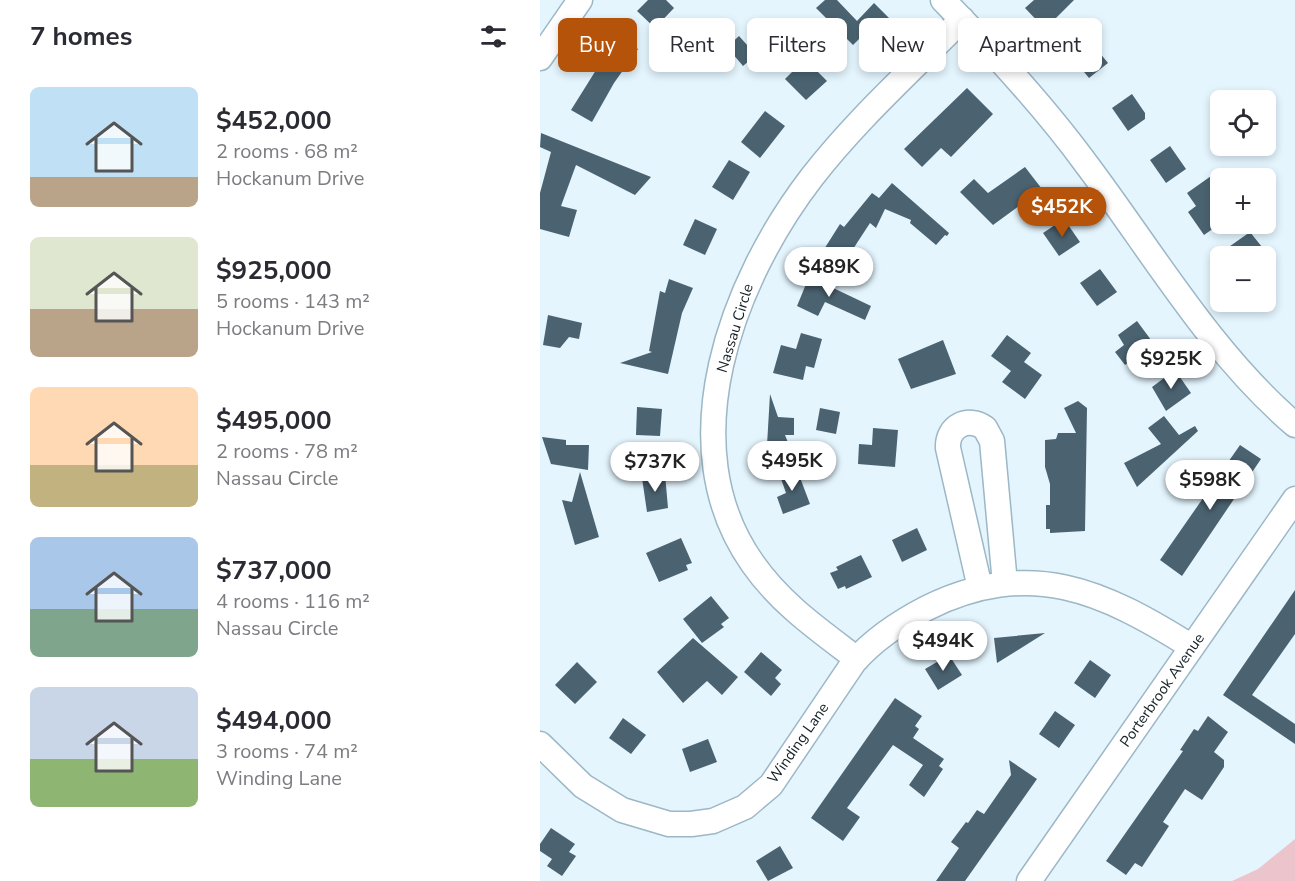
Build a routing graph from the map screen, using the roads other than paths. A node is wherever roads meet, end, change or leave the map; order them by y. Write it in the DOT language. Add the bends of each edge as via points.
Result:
graph roads {
  1 [pos="580,0"];
  2 [pos="943,0"];
  3 [pos="961,18"];
  4 [pos="958,23"];
  5 [pos="549,25"];
  6 [pos="540,58"];
  7 [pos="1012,72"];
  8 [pos="1295,425"];
  9 [pos="1295,499"];
  10 [pos="1005,584"];
  11 [pos="980,588"];
  12 [pos="1192,647"];
  13 [pos="857,659"];
  14 [pos="540,744"];
  15 [pos="1029,881"];
  1 -- 5 [label="street"];
  2 -- 3 [label="street"];
  4 -- 13 [label="street, Nassau Circle" via="852,129 791,206 765,249 742,300 718,388 714,436 717,475 723,504 741,544 788,605"];
  5 -- 6 [label="street"];
  7 -- 8 [label="street" via="1079,153 1233,365"];
  9 -- 12 [label="street, Porterbrook Avenue"];
  10 -- 11 [label="street, Winding Lane"];
  10 -- 11 [label="street" via="993,441 986,428 967,422 951,434 948,448"];
  10 -- 12 [label="street, Winding Lane" via="1045,584 1086,592 1138,614"];
  11 -- 13 [label="street, Winding Lane" via="913,616 885,633"];
  12 -- 15 [label="street, Porterbrook Avenue"];
  13 -- 14 [label="street, Winding Lane" via="771,785 745,807 713,821 669,824 622,810 583,786"];
}
